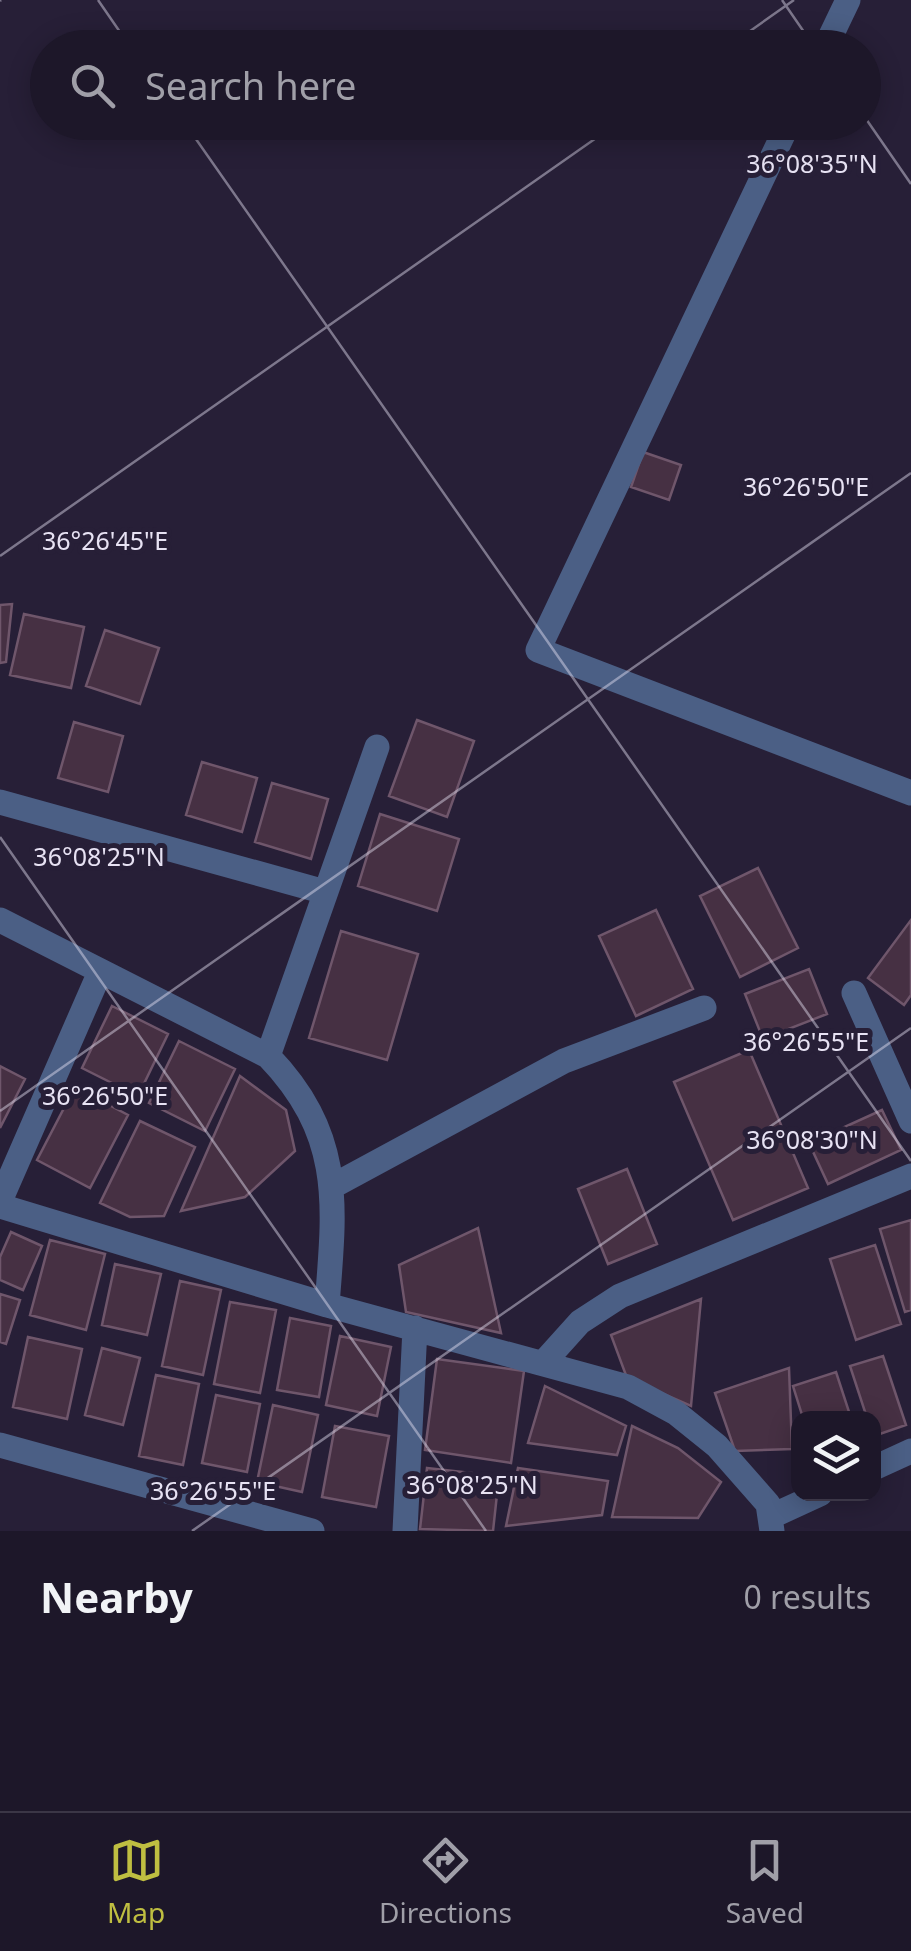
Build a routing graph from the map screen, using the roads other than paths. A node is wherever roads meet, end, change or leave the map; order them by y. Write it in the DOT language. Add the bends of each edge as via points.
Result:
graph roads {
  1 [pos="848,0"];
  2 [pos="834,30"];
  3 [pos="780,140"];
  4 [pos="377,747"];
  5 [pos="911,793"];
  6 [pos="0,802"];
  7 [pos="326,892"];
  8 [pos="0,920"];
  9 [pos="100,972"];
  10 [pos="854,993"];
  11 [pos="704,1008"];
  12 [pos="268,1056"];
  13 [pos="911,1120"];
  14 [pos="911,1176"];
  15 [pos="333,1186"];
  16 [pos="0,1204"];
  17 [pos="327,1306"];
  18 [pos="415,1328"];
  19 [pos="544,1362"];
  20 [pos="0,1445"];
  21 [pos="911,1450"];
  22 [pos="881,1465"];
  23 [pos="809,1501"];
  24 [pos="772,1524"];
  25 [pos="312,1531"];
  26 [pos="405,1531"];
  1 -- 2 [label="street"];
  3 -- 5 [label="street" via="538,650"];
  4 -- 7 [label="street"];
  6 -- 7 [label="street"];
  7 -- 12 [label="street"];
  8 -- 9 [label="street"];
  9 -- 12 [label="street"];
  9 -- 16 [label="street"];
  10 -- 13 [label="street"];
  11 -- 15 [label="street" via="564,1061"];
  12 -- 15 [label="street" via="315,1120"];
  14 -- 19 [label="street" via="620,1296 580,1322"];
  15 -- 17 [label="street"];
  16 -- 17 [label="street"];
  17 -- 18 [label="street"];
  18 -- 19 [label="street"];
  18 -- 26 [label="street"];
  19 -- 24 [label="street" via="628,1387 676,1413 760,1493"];
  20 -- 25 [label="street"];
  21 -- 22 [label="street"];
  23 -- 24 [label="street"];
}
